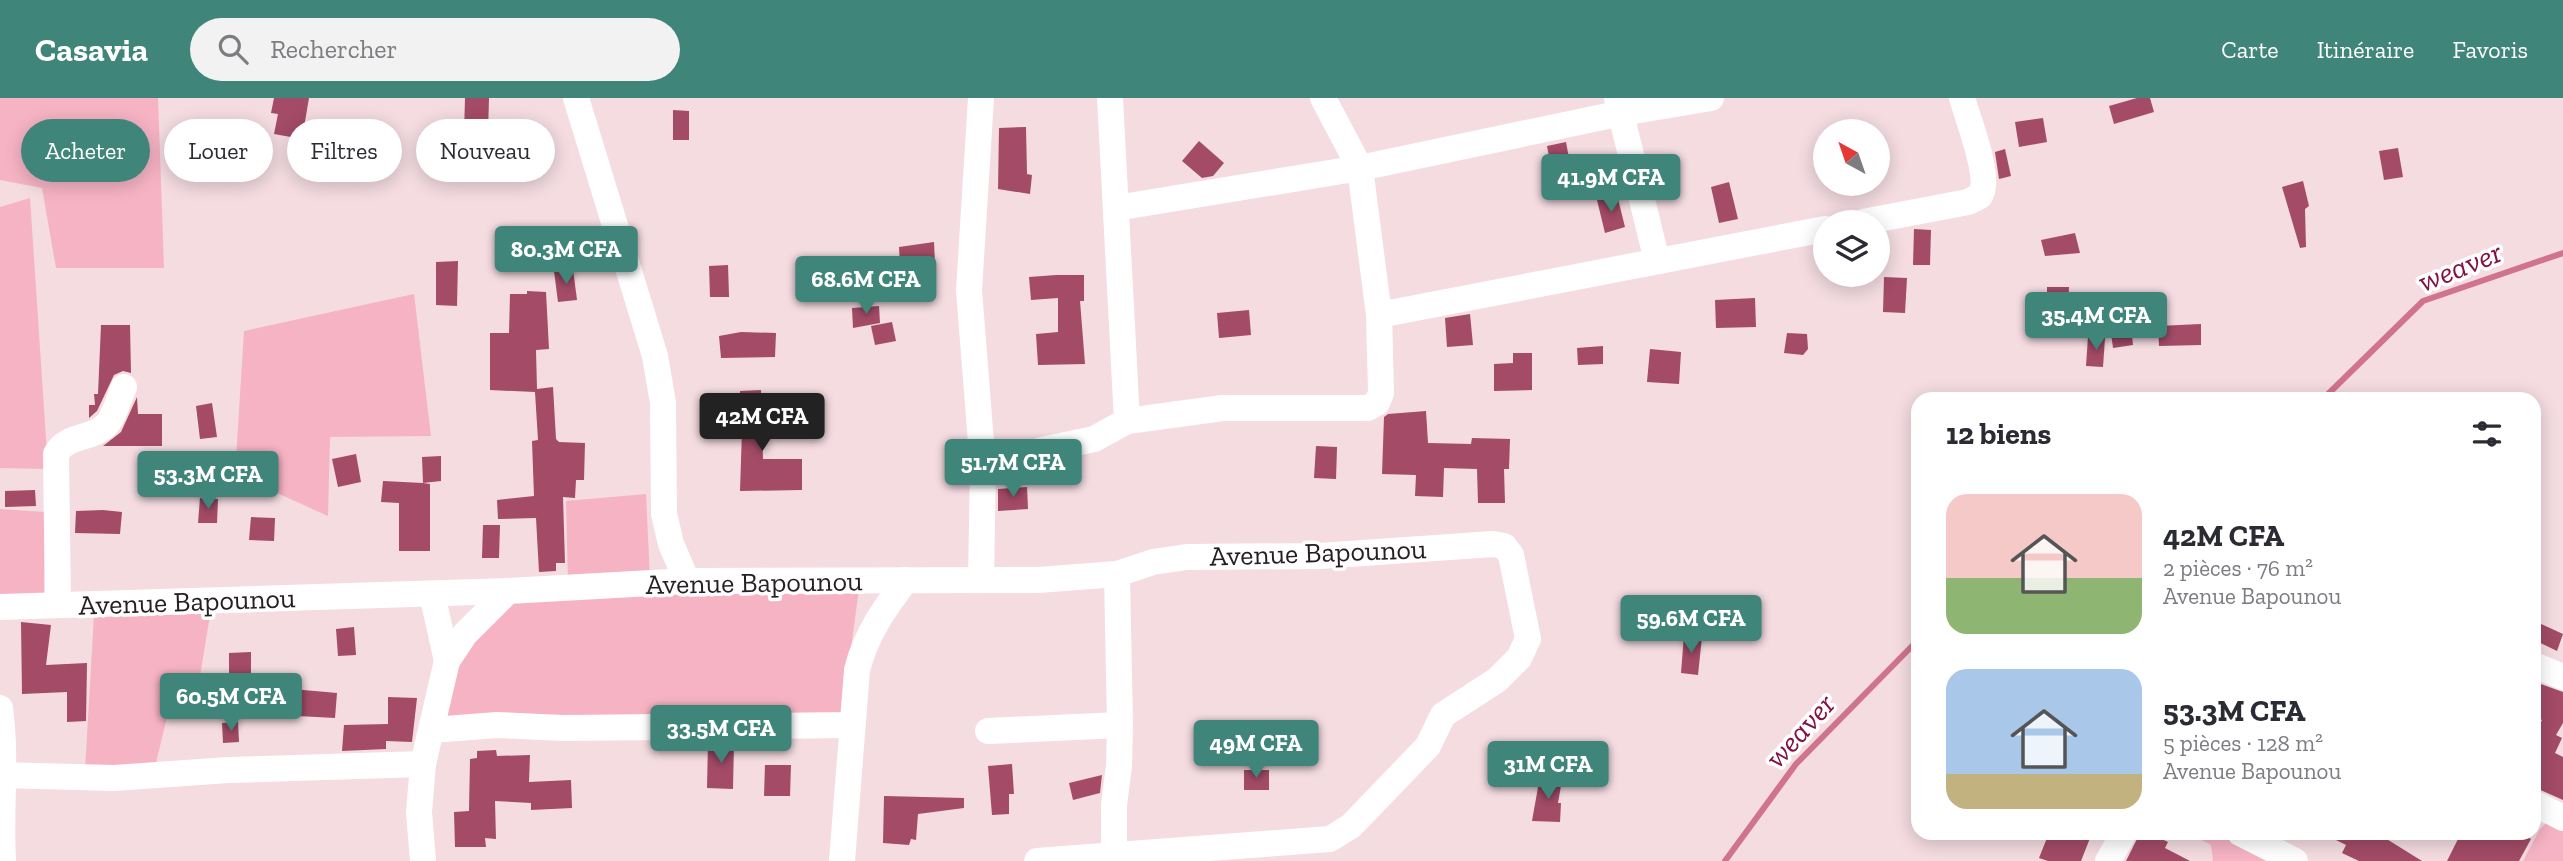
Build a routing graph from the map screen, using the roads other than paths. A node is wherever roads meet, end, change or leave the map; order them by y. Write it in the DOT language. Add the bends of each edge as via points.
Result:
graph roads {
  1 [pos="576,98"];
  2 [pos="981,98"];
  3 [pos="1110,98"];
  4 [pos="1323,98"];
  5 [pos="1711,98"];
  6 [pos="1962,98"];
  7 [pos="1619,105"];
  8 [pos="1360,168"];
  9 [pos="1116,208"];
  10 [pos="1890,217"];
  11 [pos="1813,231"];
  12 [pos="1657,261"];
  13 [pos="1379,315"];
  14 [pos="124,387"];
  15 [pos="1127,421"];
  16 [pos="983,468"];
  17 [pos="1117,574"];
  18 [pos="981,579"];
  19 [pos="906,580"];
  20 [pos="687,581"];
  21 [pos="508,591"];
  22 [pos="432,594"];
  23 [pos="58,604"];
  24 [pos="0,607"];
  25 [pos="447,661"];
  26 [pos="2541,668"];
  27 [pos="2563,677"];
  28 [pos="0,708"];
  29 [pos="1120,725"];
  30 [pos="852,726"];
  31 [pos="432,730"];
  32 [pos="988,731"];
  33 [pos="423,764"];
  34 [pos="3,775"];
  35 [pos="2541,807"];
  36 [pos="2563,818"];
  37 [pos="2119,840"];
  38 [pos="2254,840"];
  39 [pos="1114,854"];
  40 [pos="2,861"];
  41 [pos="422,861"];
  42 [pos="842,861"];
  43 [pos="1037,861"];
  44 [pos="2108,861"];
  45 [pos="2295,861"];
  1 -- 20 [label="street" via="655,356 663,402 664,514"];
  2 -- 16 [label="street" via="969,290"];
  3 -- 9 [label="street"];
  4 -- 8 [label="street"];
  5 -- 7 [label="street"];
  6 -- 10 [label="street" via="1985,185 1980,197"];
  7 -- 8 [label="street"];
  7 -- 12 [label="street"];
  8 -- 9 [label="street"];
  8 -- 13 [label="street"];
  9 -- 15 [label="street"];
  11 -- 12 [label="street"];
  12 -- 13 [label="street"];
  13 -- 15 [label="street" via="1381,393 1377,403 1368,408 1223,408"];
  14 -- 23 [label="street" via="108,423 96,433 66,441 56,454"];
  15 -- 16 [label="street" via="1094,439"];
  16 -- 18 [label="street"];
  17 -- 18 [label="street, Avenue Bapounou"];
  17 -- 29 [label="street"];
  17 -- 39 [label="street, Avenue Bapounou" via="1187,557 1320,556 1493,544 1504,546 1511,555 1528,639 1519,658 1497,680 1443,715 1428,746 1351,826 1330,839"];
  18 -- 19 [label="street, Avenue Bapounou"];
  19 -- 20 [label="street, Avenue Bapounou"];
  19 -- 30 [label="street" via="864,643"];
  20 -- 21 [label="street, Avenue Bapounou"];
  21 -- 22 [label="street, Avenue Bapounou"];
  21 -- 25 [label="street" via="465,634"];
  22 -- 23 [label="street, Avenue Bapounou"];
  22 -- 25 [label="street"];
  23 -- 24 [label="street, Avenue Bapounou"];
  25 -- 31 [label="street"];
  26 -- 27 [label="street"];
  28 -- 34 [label="street"];
  29 -- 32 [label="street"];
  29 -- 39 [label="street"];
  30 -- 31 [label="street" via="497,725"];
  30 -- 42 [label="street"];
  31 -- 33 [label="street"];
  33 -- 34 [label="street" via="114,778"];
  33 -- 41 [label="street" via="419,812"];
  34 -- 40 [label="street"];
  35 -- 36 [label="street"];
  37 -- 44 [label="street"];
  38 -- 45 [label="street"];
  39 -- 43 [label="street"];
}
